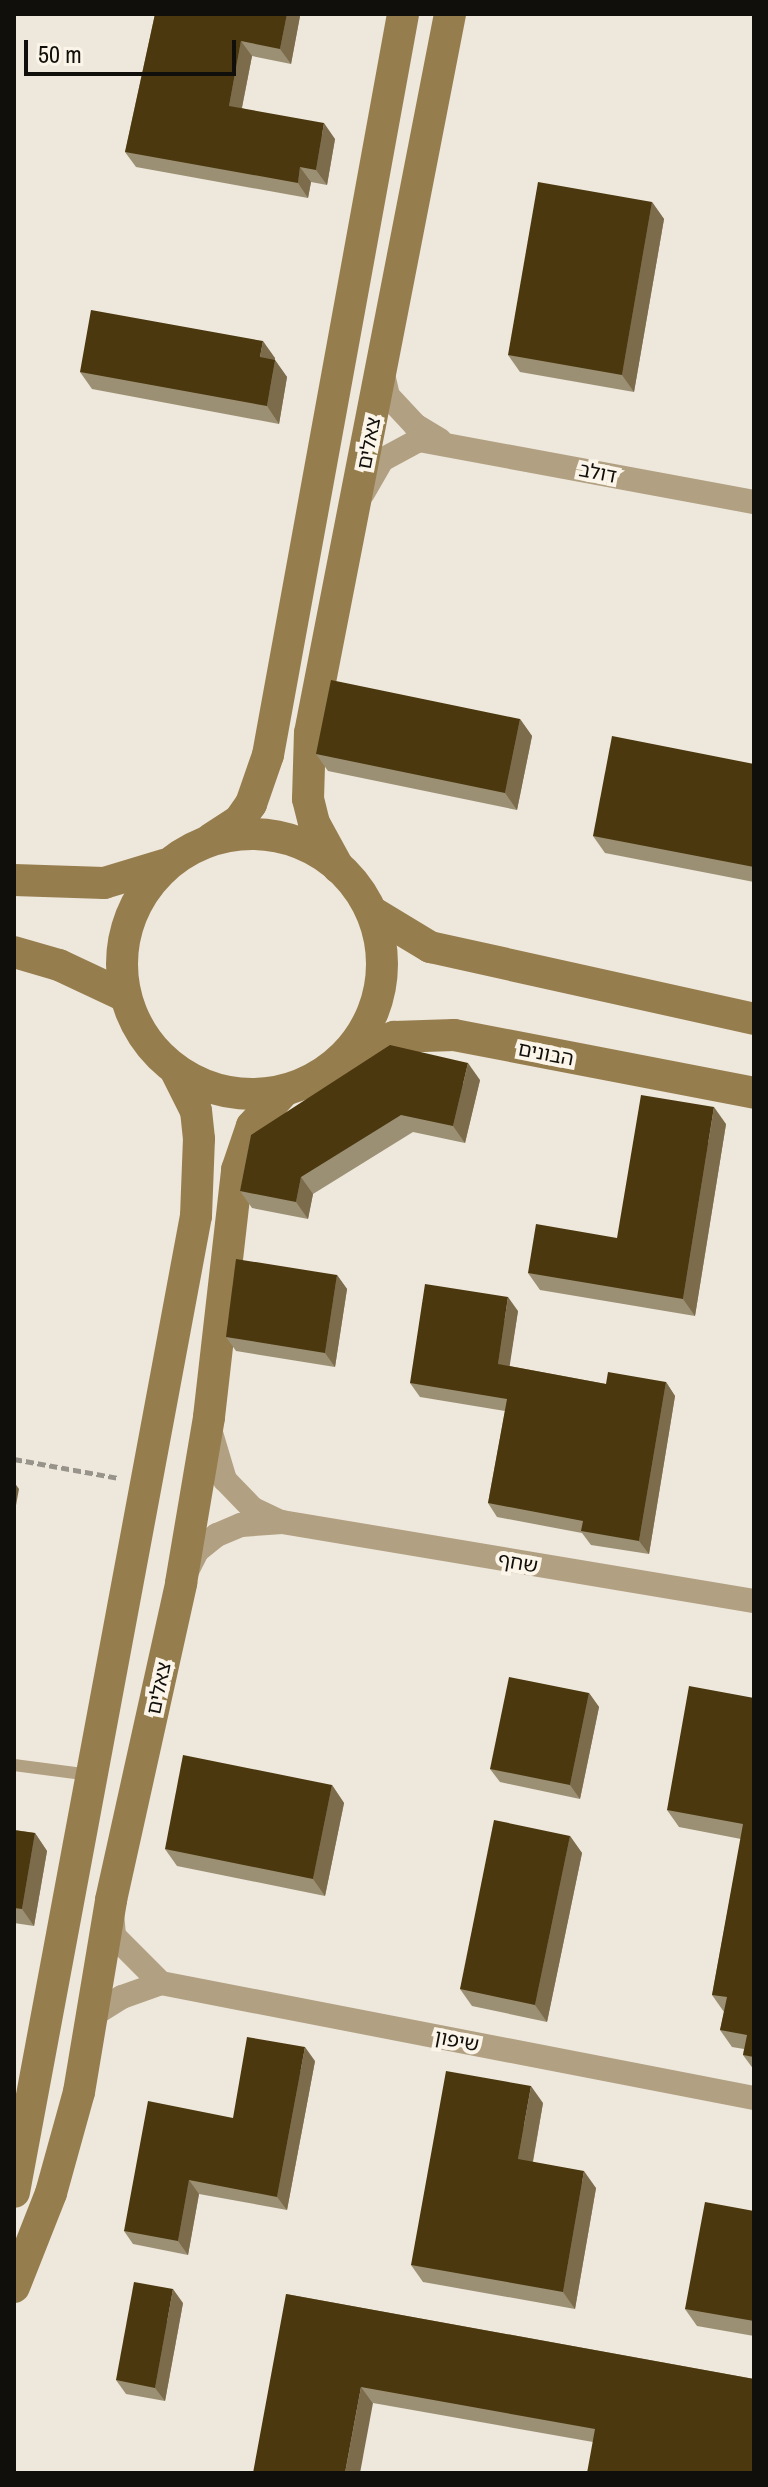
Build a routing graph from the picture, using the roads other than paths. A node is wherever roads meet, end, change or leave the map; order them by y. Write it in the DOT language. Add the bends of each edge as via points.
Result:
graph roads {
  1 [pos="403,14"];
  2 [pos="450,14"];
  3 [pos="382,369"];
  4 [pos="442,442"];
  5 [pos="754,502"];
  6 [pos="356,506"];
  7 [pos="211,839"];
  8 [pos="167,864"];
  9 [pos="338,867"];
  10 [pos="14,880"];
  11 [pos="372,912"];
  12 [pos="14,952"];
  13 [pos="125,996"];
  14 [pos="754,1019"];
  15 [pos="342,1060"];
  16 [pos="176,1071"];
  17 [pos="283,1092"];
  18 [pos="754,1093"];
  19 [pos="209,1417"];
  20 [pos="282,1522"];
  21 [pos="181,1583"];
  22 [pos="754,1601"];
  23 [pos="14,1765"];
  24 [pos="93,1776"];
  25 [pos="111,1900"];
  26 [pos="161,1983"];
  27 [pos="79,2092"];
  28 [pos="754,2098"];
  29 [pos="14,2192"];
  30 [pos="14,2287"];
  1 -- 7 [label="street" via="268,755 251,804 239,821"];
  2 -- 3 [label="street, צאלים"];
  3 -- 4 [label="street, דולב" via="394,404"];
  3 -- 6 [label="street, צאלים"];
  4 -- 5 [label="street, דולב"];
  4 -- 6 [label="street, דולב" via="419,440 382,460"];
  6 -- 9 [label="street, צאלים" via="310,733 308,769 314,823"];
  7 -- 8 [label="street"];
  7 -- 9 [label="street" via="278,836 310,847"];
  8 -- 10 [label="street" via="104,883"];
  8 -- 13 [label="street" via="142,892 127,924 120,960"];
  9 -- 11 [label="street"];
  11 -- 14 [label="street" via="430,947"];
  11 -- 15 [label="street" via="382,953 377,1006"];
  12 -- 13 [label="street" via="59,965"];
  13 -- 16 [label="street" via="136,1025"];
  15 -- 17 [label="street"];
  15 -- 18 [label="street, הבונים" via="394,1037 454,1035"];
  16 -- 17 [label="street" via="210,1088 246,1095"];
  16 -- 24 [label="street" via="196,1111 196,1216"];
  17 -- 19 [label="street, צאלים" via="252,1126 237,1170"];
  19 -- 20 [label="street, שחף" via="225,1480 253,1509"];
  19 -- 21 [label="street, צאלים"];
  20 -- 21 [label="street, שחף" via="241,1525 217,1535 197,1551"];
  20 -- 22 [label="street, שחף"];
  21 -- 25 [label="street, צאלים"];
  23 -- 24 [label="lane"];
  24 -- 29 [label="street"];
  25 -- 26 [label="street" via="114,1936"];
  25 -- 27 [label="street, צאלים"];
  26 -- 27 [label="street" via="93,2015"];
  26 -- 28 [label="street, שיפון"];
  27 -- 30 [label="street, צאלים" via="51,2193"];
}
